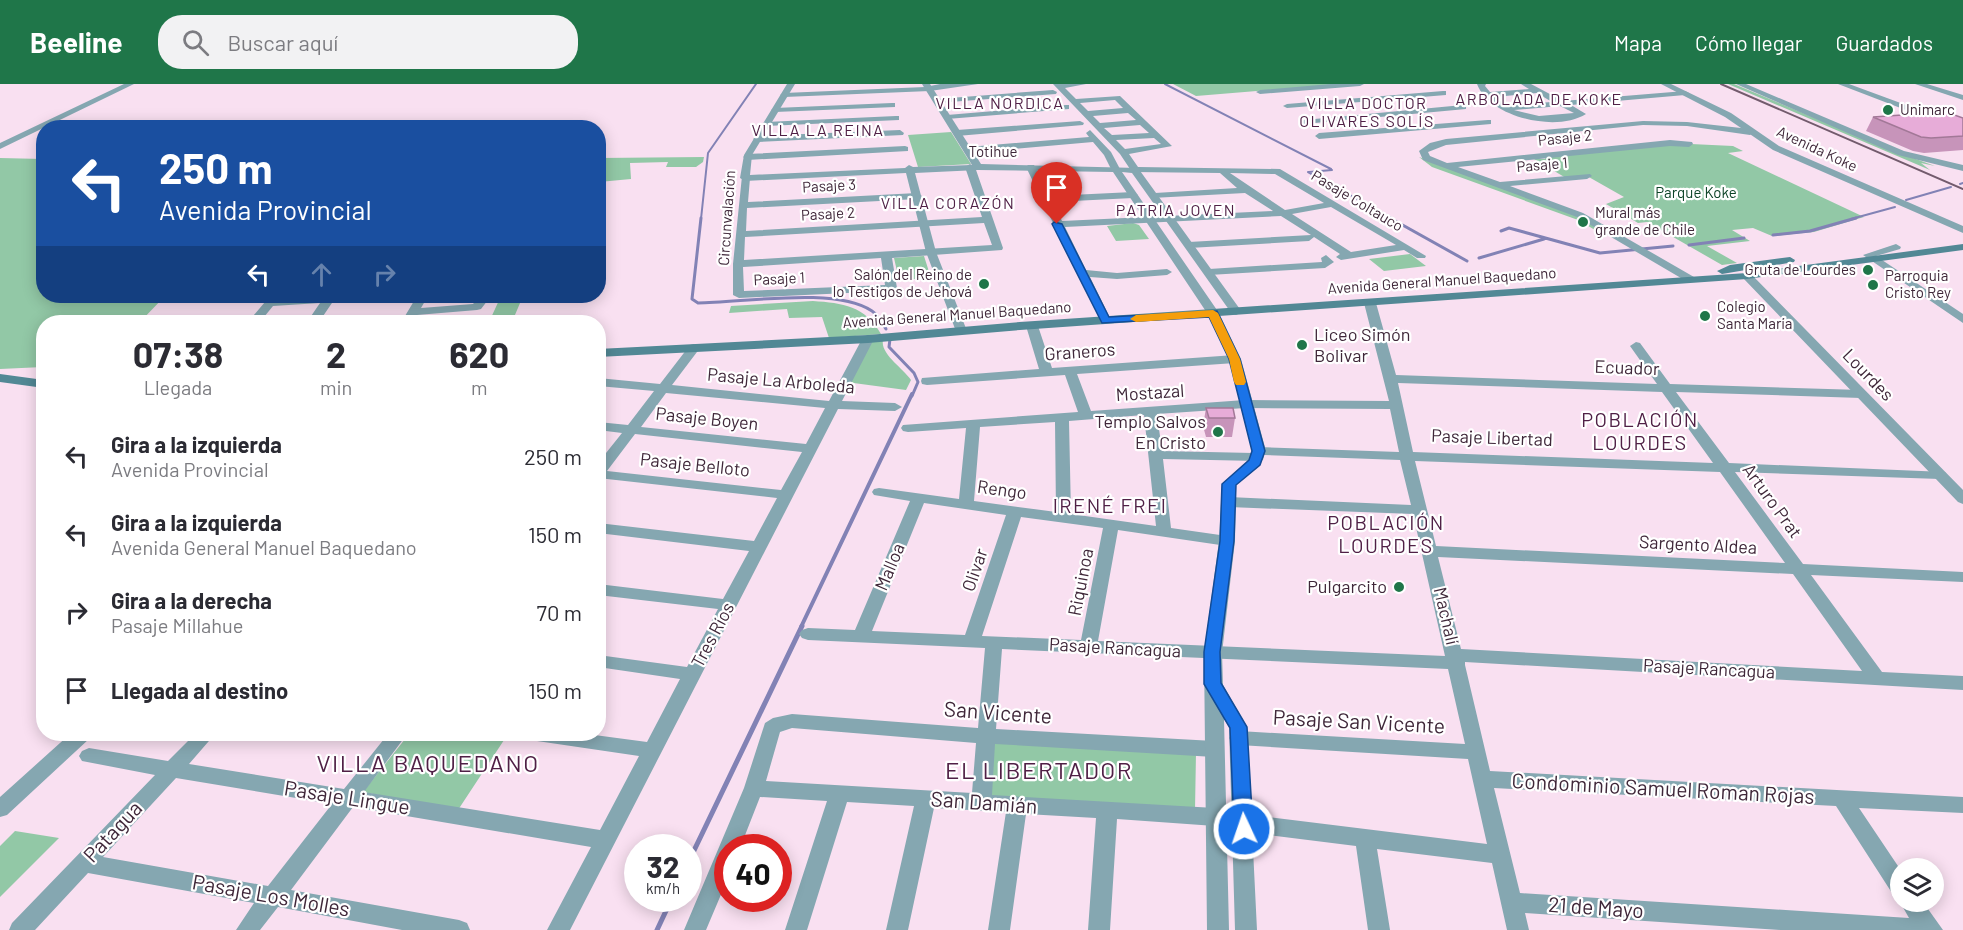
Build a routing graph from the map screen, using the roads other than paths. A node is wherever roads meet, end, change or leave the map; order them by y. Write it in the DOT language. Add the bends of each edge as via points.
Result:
graph roads {
  1 [pos="130,84"];
  2 [pos="143,84"];
  3 [pos="791,84"];
  4 [pos="974,84"];
  5 [pos="1045,84"];
  6 [pos="1082,84"];
  7 [pos="1360,84"];
  8 [pos="1438,84"];
  9 [pos="1482,84"];
  10 [pos="1525,84"];
  11 [pos="1665,84"];
  12 [pos="1740,84"];
  13 [pos="1842,84"];
  14 [pos="1919,84"];
  15 [pos="928,87"];
  16 [pos="1056,87"];
  17 [pos="887,88"];
  18 [pos="1313,88"];
  19 [pos="1538,91"];
  20 [pos="1260,92"];
  21 [pos="1443,93"];
  22 [pos="1685,93"];
  23 [pos="784,95"];
  24 [pos="1487,96"];
  25 [pos="1963,98"];
  26 [pos="937,101"];
  27 [pos="1074,101"];
  28 [pos="1336,102"];
  29 [pos="1561,102"];
  30 [pos="892,105"];
  31 [pos="1287,106"];
  32 [pos="1066,107"];
  33 [pos="1463,107"];
  34 [pos="1504,108"];
  35 [pos="775,110"];
  36 [pos="1130,110"];
  37 [pos="1087,114"];
  38 [pos="947,117"];
  39 [pos="1360,117"];
  40 [pos="896,118"];
  41 [pos="1963,118"];
  42 [pos="54,120"];
  43 [pos="69,120"];
  44 [pos="1943,121"];
  45 [pos="1142,122"];
  46 [pos="1304,122"];
  47 [pos="1932,122"];
  48 [pos="1080,123"];
  49 [pos="1666,123"];
  50 [pos="1914,123"];
  51 [pos="766,124"];
  52 [pos="1098,126"];
  53 [pos="1599,127"];
  54 [pos="1859,127"];
  55 [pos="1844,128"];
  56 [pos="36,129"];
  57 [pos="1963,130"];
  58 [pos="31,131"];
  59 [pos="1383,131"];
  60 [pos="1543,132"];
  61 [pos="1750,132"];
  62 [pos="36,133"];
  63 [pos="900,133"];
  64 [pos="957,133"];
  65 [pos="1155,135"];
  66 [pos="36,136"];
  67 [pos="1319,136"];
  68 [pos="1110,138"];
  69 [pos="757,139"];
  70 [pos="1095,139"];
  71 [pos="1395,139"];
  72 [pos="1478,139"];
  73 [pos="0,146"];
  74 [pos="1636,146"];
  75 [pos="905,150"];
  76 [pos="968,150"];
  77 [pos="1123,152"];
  78 [pos="1580,152"];
  79 [pos="0,154"];
  80 [pos="747,158"];
  81 [pos="1512,159"];
  82 [pos="1444,165"];
  83 [pos="974,167"];
  84 [pos="1031,167"];
  85 [pos="909,168"];
  86 [pos="1115,168"];
  87 [pos="1963,168"];
  88 [pos="1135,170"];
  89 [pos="1223,171"];
  90 [pos="1277,171"];
  91 [pos="1587,176"];
  92 [pos="745,178"];
  93 [pos="1500,185"];
  94 [pos="1243,190"];
  95 [pos="1132,195"];
  96 [pos="917,196"];
  97 [pos="1155,196"];
  98 [pos="1046,199"];
  99 [pos="1333,204"];
  100 [pos="743,206"];
  101 [pos="1284,213"];
  102 [pos="1264,214"];
  103 [pos="1170,219"];
  104 [pos="990,220"];
  105 [pos="1149,220"];
  106 [pos="1295,220"];
  107 [pos="924,223"];
  108 [pos="1057,224"];
  109 [pos="1963,230"];
  110 [pos="741,234"];
  111 [pos="1309,238"];
  112 [pos="1189,245"];
  113 [pos="1406,247"];
  114 [pos="1896,247"];
  115 [pos="1963,247"];
  116 [pos="931,252"];
  117 [pos="886,255"];
  118 [pos="1350,256"];
  119 [pos="1421,256"];
  120 [pos="1326,258"];
  121 [pos="1870,258"];
  122 [pos="738,264"];
  123 [pos="1167,272"];
  124 [pos="1209,272"];
  125 [pos="1082,273"];
  126 [pos="1747,276"];
  127 [pos="1713,277"];
  128 [pos="1690,279"];
  129 [pos="738,294"];
  130 [pos="481,303"];
  131 [pos="1370,303"];
  132 [pos="1236,312"];
  133 [pos="1213,313"];
  134 [pos="428,315"];
  135 [pos="1963,319"];
  136 [pos="1105,321"];
  137 [pos="1032,326"];
  138 [pos="962,331"];
  139 [pos="868,339"];
  140 [pos="1636,346"];
  141 [pos="694,348"];
  142 [pos="606,353"];
  143 [pos="1234,359"];
  144 [pos="1070,371"];
  145 [pos="1047,373"];
  146 [pos="0,378"];
  147 [pos="1391,379"];
  148 [pos="927,381"];
  149 [pos="606,383"];
  150 [pos="36,385"];
  151 [pos="36,386"];
  152 [pos="0,388"];
  153 [pos="663,388"];
  154 [pos="1667,388"];
  155 [pos="1861,394"];
  156 [pos="1245,404"];
  157 [pos="834,405"];
  158 [pos="1396,405"];
  159 [pos="895,407"];
  160 [pos="1150,411"];
  161 [pos="1086,415"];
  162 [pos="1062,417"];
  163 [pos="974,424"];
  164 [pos="606,427"];
  165 [pos="908,428"];
  166 [pos="632,429"];
  167 [pos="811,449"];
  168 [pos="1258,454"];
  169 [pos="1406,454"];
  170 [pos="1157,455"];
  171 [pos="606,463"];
  172 [pos="1723,467"];
  173 [pos="606,474"];
  174 [pos="1940,475"];
  175 [pos="879,492"];
  176 [pos="786,495"];
  177 [pos="919,498"];
  178 [pos="1963,499"];
  179 [pos="1229,502"];
  180 [pos="966,504"];
  181 [pos="1420,510"];
  182 [pos="1015,511"];
  183 [pos="1064,518"];
  184 [pos="1111,525"];
  185 [pos="606,529"];
  186 [pos="1164,532"];
  187 [pos="1227,541"];
  188 [pos="759,548"];
  189 [pos="1430,551"];
  190 [pos="1798,569"];
  191 [pos="1963,577"];
  192 [pos="606,590"];
  193 [pos="729,605"];
  194 [pos="808,634"];
  195 [pos="861,637"];
  196 [pos="971,642"];
  197 [pos="994,643"];
  198 [pos="1088,647"];
  199 [pos="1212,652"];
  200 [pos="1456,659"];
  201 [pos="606,662"];
  202 [pos="692,674"];
  203 [pos="1877,678"];
  204 [pos="1963,683"];
  205 [pos="1212,684"];
  206 [pos="986,736"];
  207 [pos="1239,738"];
  208 [pos="74,741"];
  209 [pos="199,741"];
  210 [pos="393,741"];
  211 [pos="587,741"];
  212 [pos="1214,748"];
  213 [pos="652,750"];
  214 [pos="1477,752"];
  215 [pos="89,756"];
  216 [pos="172,770"];
  217 [pos="1483,779"];
  218 [pos="754,788"];
  219 [pos="839,794"];
  220 [pos="348,798"];
  221 [pos="926,799"];
  222 [pos="1842,799"];
  223 [pos="981,803"];
  224 [pos="1017,805"];
  225 [pos="1963,805"];
  226 [pos="0,810"];
  227 [pos="1107,812"];
  228 [pos="1215,817"];
  229 [pos="1243,823"];
  230 [pos="734,834"];
  231 [pos="1365,838"];
  232 [pos="605,840"];
  233 [pos="1500,855"];
  234 [pos="84,862"];
  235 [pos="1890,871"];
  236 [pos="714,883"];
  237 [pos="273,896"];
  238 [pos="1512,902"];
  239 [pos="1918,912"];
  240 [pos="20,930"];
  241 [pos="247,930"];
  242 [pos="459,930"];
  243 [pos="558,930"];
  244 [pos="695,930"];
  245 [pos="796,930"];
  246 [pos="897,930"];
  247 [pos="999,930"];
  248 [pos="1099,930"];
  249 [pos="1218,930"];
  250 [pos="1246,930"];
  251 [pos="1379,930"];
  252 [pos="1518,930"];
  253 [pos="1930,930"];
  1 -- 42 [label="street"];
  2 -- 43 [label="street"];
  3 -- 23 [label="street, Circunvalación"];
  4 -- 15 [label="street"];
  5 -- 16 [label="street"];
  6 -- 16 [label="street"];
  7 -- 18 [label="street"];
  8 -- 21 [label="street"];
  9 -- 24 [label="street"];
  10 -- 19 [label="street"];
  11 -- 22 [label="street, Avenida Koke"];
  12 -- 55 [label="street"];
  13 -- 44 [label="street"];
  14 -- 25 [label="street"];
  15 -- 17 [label="street"];
  15 -- 26 [label="street"];
  16 -- 26 [label="street"];
  16 -- 27 [label="street"];
  16 -- 32 [label="street"];
  17 -- 23 [label="street"];
  17 -- 30 [label="street"];
  18 -- 20 [label="street"];
  18 -- 28 [label="street"];
  19 -- 24 [label="street"];
  19 -- 29 [label="street"];
  21 -- 28 [label="street"];
  21 -- 33 [label="street"];
  22 -- 29 [label="street"];
  22 -- 61 [label="street, Avenida Koke" via="1728,115"];
  23 -- 35 [label="street, Circunvalación"];
  24 -- 34 [label="street"];
  26 -- 38 [label="street"];
  27 -- 36 [label="street" via="1117,98"];
  27 -- 37 [label="street"];
  28 -- 31 [label="street"];
  28 -- 39 [label="street"];
  29 -- 34 [label="street"];
  29 -- 34 [label="street" via="1581,114 1528,119"];
  30 -- 35 [label="street"];
  30 -- 40 [label="street"];
  32 -- 38 [label="street"];
  32 -- 48 [label="street"];
  33 -- 39 [label="street"];
  33 -- 59 [label="street" via="1488,122"];
  35 -- 51 [label="street, Circunvalación"];
  36 -- 37 [label="street"];
  36 -- 45 [label="street"];
  37 -- 52 [label="street"];
  38 -- 64 [label="street"];
  39 -- 46 [label="street"];
  39 -- 59 [label="street"];
  40 -- 51 [label="street"];
  40 -- 63 [label="street"];
  41 -- 44 [label="street"];
  44 -- 47 [label="street"];
  44 -- 57 [label="street"];
  45 -- 52 [label="street"];
  45 -- 65 [label="street"];
  47 -- 50 [label="street"];
  47 -- 57 [label="street"];
  48 -- 64 [label="street"];
  48 -- 70 [label="street"];
  49 -- 53 [label="street"];
  49 -- 61 [label="street"];
  49 -- 74 [label="street, Pasaje 2" via="1688,142"];
  51 -- 69 [label="street, Circunvalación"];
  52 -- 68 [label="street"];
  53 -- 60 [label="street"];
  53 -- 74 [label="street"];
  54 -- 55 [label="street"];
  55 -- 87 [label="street" via="1901,153"];
  56 -- 58 [label="street"];
  58 -- 62 [label="street"];
  58 -- 73 [label="street"];
  59 -- 67 [label="street"];
  59 -- 71 [label="street"];
  60 -- 72 [label="street"];
  60 -- 78 [label="street"];
  61 -- 109 [label="street, Avenida Koke" via="1799,159"];
  63 -- 69 [label="street"];
  63 -- 75 [label="street"];
  64 -- 76 [label="street"];
  65 -- 68 [label="street"];
  65 -- 77 [label="street" via="1168,146"];
  66 -- 79 [label="street"];
  68 -- 77 [label="street"];
  69 -- 80 [label="street, Circunvalación"];
  70 -- 76 [label="street"];
  70 -- 86 [label="street"];
  72 -- 81 [label="street"];
  72 -- 82 [label="street" via="1439,143 1423,152 1426,158"];
  74 -- 78 [label="street, Pasaje 2"];
  75 -- 80 [label="street"];
  75 -- 85 [label="street"];
  76 -- 83 [label="street"];
  77 -- 88 [label="street"];
  78 -- 81 [label="street, Pasaje 2"];
  80 -- 92 [label="street, Circunvalación"];
  81 -- 82 [label="street, Pasaje 2"];
  82 -- 93 [label="street"];
  83 -- 84 [label="street, Totihue"];
  83 -- 85 [label="street, Totihue"];
  83 -- 104 [label="street"];
  84 -- 86 [label="street, Totihue"];
  84 -- 98 [label="street"];
  85 -- 92 [label="street, Totihue"];
  85 -- 96 [label="street"];
  86 -- 88 [label="street, Totihue"];
  86 -- 95 [label="street"];
  88 -- 89 [label="street, Totihue"];
  88 -- 97 [label="street"];
  89 -- 90 [label="street, Totihue"];
  89 -- 94 [label="street"];
  90 -- 99 [label="street, Pasaje Coltauco"];
  91 -- 93 [label="street, Pasaje 1"];
  92 -- 100 [label="street, Circunvalación"];
  93 -- 128 [label="street" via="1588,218"];
  94 -- 97 [label="street"];
  94 -- 101 [label="street"];
  94 -- 102 [label="street"];
  95 -- 98 [label="street"];
  95 -- 105 [label="street"];
  96 -- 100 [label="street, Pasaje 3"];
  96 -- 107 [label="street"];
  97 -- 103 [label="street"];
  98 -- 108 [label="street"];
  99 -- 101 [label="street"];
  99 -- 113 [label="street, Pasaje Coltauco"];
  100 -- 110 [label="street, Circunvalación"];
  101 -- 102 [label="street"];
  101 -- 106 [label="street"];
  102 -- 103 [label="street"];
  103 -- 105 [label="street"];
  103 -- 112 [label="street"];
  104 -- 107 [label="street, Pasaje 2"];
  104 -- 116 [label="street" via="999,246"];
  105 -- 108 [label="street"];
  105 -- 133 [label="street"];
  106 -- 111 [label="street"];
  106 -- 118 [label="street"];
  107 -- 110 [label="street, Pasaje 2"];
  107 -- 116 [label="street"];
  108 -- 125 [label="street"];
  110 -- 122 [label="street, Circunvalación"];
  111 -- 112 [label="street"];
  111 -- 120 [label="street"];
  112 -- 124 [label="street"];
  113 -- 118 [label="street"];
  113 -- 119 [label="street, Pasaje Coltauco"];
  114 -- 115 [label="main road, Avenida General Manuel Baquedano"];
  114 -- 121 [label="street, Avenida General Manuel Baquedano" via="1869,254"];
  114 -- 127 [label="main road, Avenida General Manuel Baquedano" via="1742,266"];
  115 -- 121 [label="main road, Avenida General Manuel Baquedano"];
  116 -- 117 [label="street"];
  116 -- 138 [label="street"];
  117 -- 122 [label="street"];
  117 -- 129 [label="street, Pasaje 1" via="893,287"];
  118 -- 120 [label="street"];
  120 -- 124 [label="street" via="1329,262 1325,265"];
  121 -- 126 [label="main road, Avenida General Manuel Baquedano"];
  121 -- 135 [label="street"];
  122 -- 129 [label="street, Circunvalación"];
  123 -- 125 [label="street" via="1117,276"];
  124 -- 132 [label="street"];
  125 -- 136 [label="street"];
  126 -- 127 [label="main road, Avenida General Manuel Baquedano"];
  126 -- 155 [label="street, Lourdes"];
  127 -- 128 [label="main road, Avenida General Manuel Baquedano"];
  128 -- 131 [label="main road, Avenida General Manuel Baquedano"];
  130 -- 134 [label="street" via="473,308"];
  131 -- 132 [label="main road, Avenida General Manuel Baquedano"];
  131 -- 147 [label="street, Machalí"];
  132 -- 133 [label="main road, Avenida General Manuel Baquedano"];
  133 -- 136 [label="main road, Avenida General Manuel Baquedano"];
  133 -- 143 [label="street"];
  136 -- 137 [label="main road, Avenida General Manuel Baquedano"];
  137 -- 138 [label="main road, Avenida General Manuel Baquedano"];
  137 -- 145 [label="street"];
  138 -- 139 [label="main road, Avenida General Manuel Baquedano"];
  139 -- 141 [label="main road, Avenida General Manuel Baquedano"];
  139 -- 157 [label="street, Tres Ríos"];
  140 -- 154 [label="street, Arturo Prat"];
  141 -- 142 [label="main road, Avenida General Manuel Baquedano"];
  141 -- 153 [label="street"];
  143 -- 144 [label="street, Graneros"];
  143 -- 156 [label="street"];
  144 -- 145 [label="street, Graneros"];
  144 -- 161 [label="street"];
  145 -- 148 [label="street, Graneros"];
  146 -- 150 [label="main road"];
  147 -- 154 [label="street, Ecuador"];
  147 -- 158 [label="street, Machalí"];
  149 -- 153 [label="street, Pasaje La Arboleda"];
  151 -- 152 [label="main road"];
  153 -- 157 [label="street, Pasaje La Arboleda"];
  153 -- 166 [label="street"];
  154 -- 155 [label="street, Ecuador"];
  154 -- 172 [label="street, Arturo Prat"];
  155 -- 174 [label="street, Lourdes"];
  156 -- 158 [label="street, Mostazal"];
  156 -- 160 [label="street, Mostazal"];
  156 -- 168 [label="street"];
  157 -- 159 [label="street, Pasaje La Arboleda"];
  157 -- 167 [label="street, Tres Ríos"];
  158 -- 169 [label="street, Machalí"];
  160 -- 161 [label="street, Mostazal"];
  160 -- 170 [label="street"];
  161 -- 162 [label="street, Mostazal"];
  162 -- 163 [label="street, Mostazal"];
  162 -- 183 [label="street"];
  163 -- 165 [label="street, Mostazal"];
  163 -- 180 [label="street"];
  164 -- 166 [label="street, Pasaje Boyen"];
  166 -- 167 [label="street, Pasaje Boyen"];
  166 -- 171 [label="street"];
  167 -- 176 [label="street, Tres Ríos"];
  168 -- 169 [label="street, Pasaje Libertad"];
  168 -- 170 [label="street, Pasaje Libertad"];
  168 -- 179 [label="street" via="1231,481"];
  169 -- 172 [label="street, Pasaje Libertad"];
  169 -- 181 [label="street, Machalí"];
  170 -- 186 [label="street"];
  172 -- 174 [label="street, Pasaje Libertad"];
  172 -- 190 [label="street, Arturo Prat"];
  173 -- 176 [label="street, Pasaje Belloto"];
  174 -- 178 [label="street, Lourdes"];
  175 -- 177 [label="street, Rengo"];
  176 -- 188 [label="street, Tres Ríos"];
  177 -- 180 [label="street, Rengo"];
  177 -- 195 [label="street, Malloa"];
  179 -- 181 [label="street"];
  179 -- 187 [label="street"];
  180 -- 182 [label="street, Rengo"];
  181 -- 189 [label="street, Machalí"];
  182 -- 183 [label="street, Rengo"];
  182 -- 196 [label="street, Olivar"];
  183 -- 184 [label="street, Rengo"];
  184 -- 186 [label="street, Rengo"];
  184 -- 198 [label="street, Riquinoa"];
  185 -- 188 [label="street"];
  186 -- 187 [label="street, Rengo"];
  187 -- 199 [label="street"];
  188 -- 193 [label="street, Tres Ríos"];
  189 -- 190 [label="street, Sargento Aldea"];
  189 -- 200 [label="street, Machalí"];
  190 -- 191 [label="street, Sargento Aldea"];
  190 -- 203 [label="street, Arturo Prat"];
  192 -- 193 [label="street"];
  193 -- 202 [label="street, Tres Ríos"];
  194 -- 195 [label="street, Pasaje Rancagua"];
  195 -- 196 [label="street, Pasaje Rancagua"];
  196 -- 197 [label="street, Pasaje Rancagua"];
  197 -- 198 [label="street, Pasaje Rancagua"];
  197 -- 206 [label="street"];
  198 -- 199 [label="street, Pasaje Rancagua"];
  199 -- 200 [label="street, Pasaje Rancagua"];
  199 -- 205 [label="street"];
  200 -- 203 [label="street, Pasaje Rancagua"];
  200 -- 214 [label="street, Machalí"];
  201 -- 202 [label="street"];
  202 -- 213 [label="street, Tres Ríos"];
  203 -- 204 [label="street, Pasaje Rancagua"];
  205 -- 207 [label="street" via="1238,727"];
  205 -- 212 [label="street"];
  206 -- 212 [label="street, San Vicente"];
  206 -- 218 [label="street, San Vicente" via="780,723 772,728"];
  206 -- 223 [label="street"];
  207 -- 214 [label="street, Pasaje San Vicente"];
  207 -- 229 [label="street"];
  208 -- 226 [label="street"];
  209 -- 216 [label="street, Patagua"];
  210 -- 220 [label="street"];
  211 -- 213 [label="street"];
  212 -- 228 [label="street"];
  213 -- 232 [label="street, Tres Ríos"];
  214 -- 217 [label="street, Machalí"];
  215 -- 216 [label="street, Pasaje Lingue"];
  216 -- 220 [label="street, Pasaje Lingue"];
  216 -- 234 [label="street, Patagua"];
  217 -- 222 [label="street, Condominio Samuel Roman Rojas"];
  217 -- 233 [label="street, Machalí"];
  218 -- 219 [label="street, San Damián"];
  218 -- 230 [label="street"];
  219 -- 221 [label="street, San Damián"];
  219 -- 245 [label="street"];
  220 -- 232 [label="street, Pasaje Lingue"];
  220 -- 237 [label="street"];
  221 -- 223 [label="street, San Damián"];
  221 -- 246 [label="street"];
  222 -- 225 [label="street, Condominio Samuel Roman Rojas"];
  222 -- 235 [label="street"];
  223 -- 224 [label="street, San Damián"];
  224 -- 227 [label="street, San Damián"];
  224 -- 247 [label="street"];
  227 -- 228 [label="street, San Damián"];
  227 -- 248 [label="street"];
  228 -- 249 [label="street"];
  229 -- 231 [label="street"];
  229 -- 250 [label="street"];
  231 -- 233 [label="street"];
  231 -- 251 [label="street"];
  232 -- 243 [label="street, Tres Ríos"];
  233 -- 238 [label="street, Machalí"];
  234 -- 237 [label="street, Pasaje Los Molles"];
  234 -- 240 [label="street, Patagua"];
  236 -- 244 [label="street"];
  237 -- 241 [label="street"];
  237 -- 242 [label="street, Pasaje Los Molles"];
  238 -- 252 [label="street, Machalí"];
  238 -- 253 [label="street, 21 de Mayo"];
  239 -- 253 [label="street"];
}
